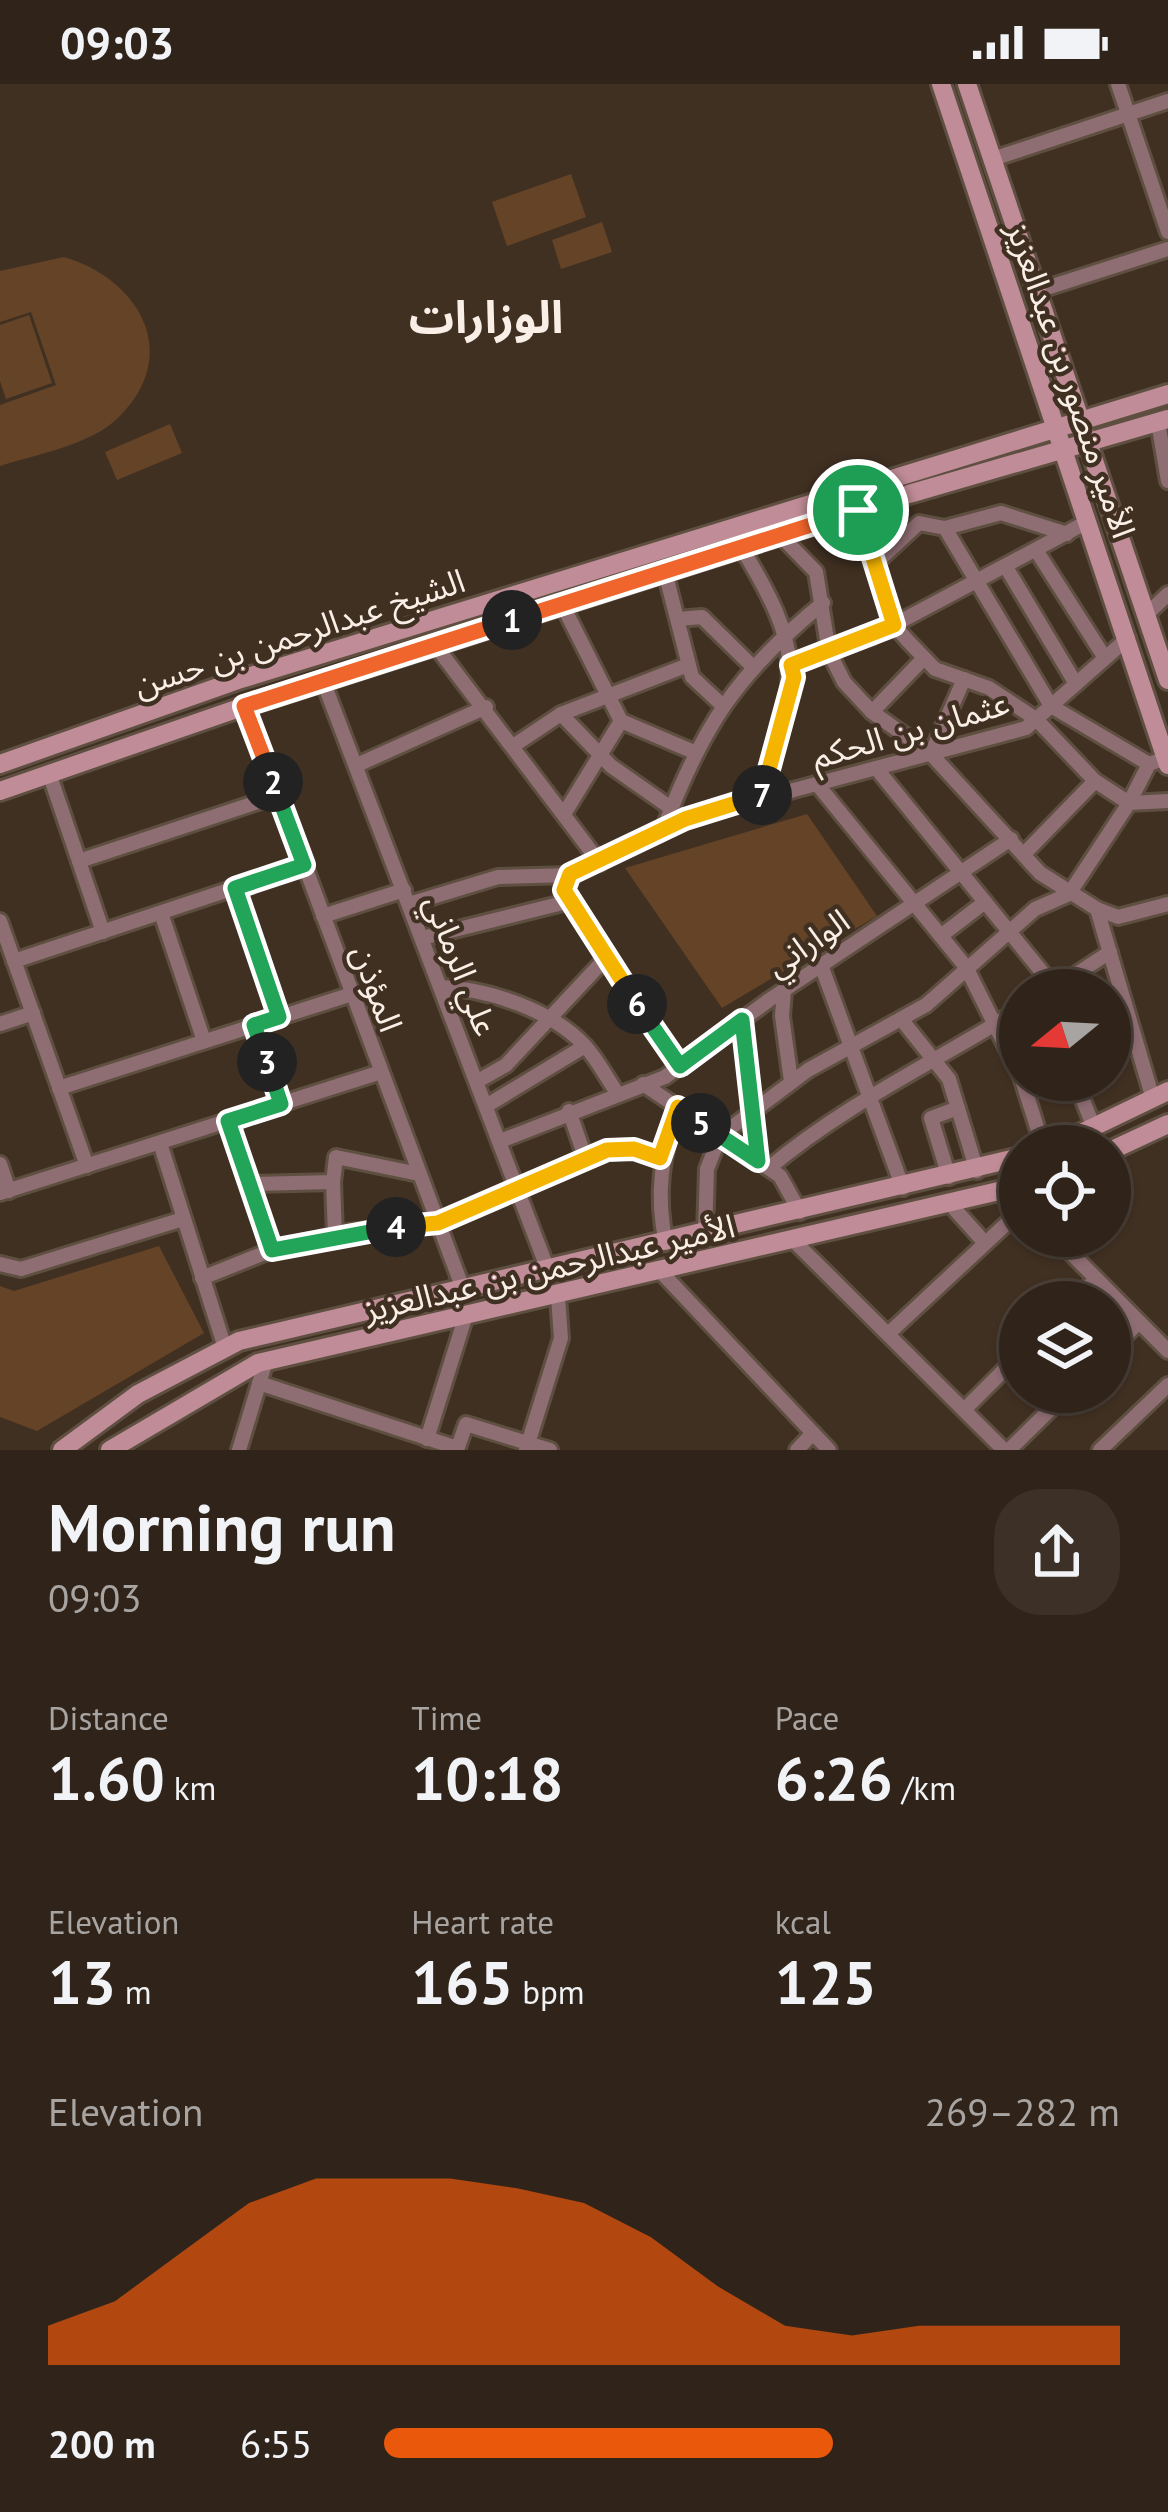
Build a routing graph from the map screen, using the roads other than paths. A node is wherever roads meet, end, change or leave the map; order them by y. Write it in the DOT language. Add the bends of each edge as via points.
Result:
graph roads {
  1 [pos="940,84"];
  2 [pos="967,84"];
  3 [pos="1118,84"];
  4 [pos="1168,101"];
  5 [pos="1128,114"];
  6 [pos="993,159"];
  7 [pos="1168,232"];
  8 [pos="1168,248"];
  9 [pos="1037,291"];
  10 [pos="1168,394"];
  11 [pos="1081,420"];
  12 [pos="1163,420"];
  13 [pos="1055,429"];
  14 [pos="1091,445"];
  15 [pos="1065,452"];
  16 [pos="1168,477"];
  17 [pos="909,494"];
  18 [pos="858,510"];
  19 [pos="1088,522"];
  20 [pos="919,523"];
  21 [pos="945,528"];
  22 [pos="1066,534"];
  23 [pos="781,535"];
  24 [pos="741,548"];
  25 [pos="1036,550"];
  26 [pos="875,564"];
  27 [pos="1006,567"];
  28 [pos="665,572"];
  29 [pos="974,584"];
  30 [pos="1168,594"];
  31 [pos="823,603"];
  32 [pos="562,604"];
  33 [pos="1146,615"];
  34 [pos="678,619"];
  35 [pos="894,625"];
  36 [pos="787,633"];
  37 [pos="1128,638"];
  38 [pos="435,645"];
  39 [pos="829,652"];
  40 [pos="924,658"];
  41 [pos="1105,658"];
  42 [pos="688,665"];
  43 [pos="791,665"];
  44 [pos="753,667"];
  45 [pos="1166,668"];
  46 [pos="964,679"];
  47 [pos="323,681"];
  48 [pos="1076,684"];
  49 [pos="610,694"];
  50 [pos="722,705"];
  51 [pos="244,706"];
  52 [pos="1052,706"];
  53 [pos="486,707"];
  54 [pos="872,712"];
  55 [pos="561,714"];
  56 [pos="1161,716"];
  57 [pos="1036,719"];
  58 [pos="620,721"];
  59 [pos="114,724"];
  60 [pos="513,746"];
  61 [pos="123,747"];
  62 [pos="694,752"];
  63 [pos="599,754"];
  64 [pos="932,754"];
  65 [pos="1161,762"];
  66 [pos="0,764"];
  67 [pos="357,766"];
  68 [pos="876,768"];
  69 [pos="49,773"];
  70 [pos="1095,781"];
  71 [pos="817,784"];
  72 [pos="0,791"];
  73 [pos="278,796"];
  74 [pos="760,799"];
  75 [pos="1168,801"];
  76 [pos="1129,803"];
  77 [pos="671,808"];
  78 [pos="563,814"];
  79 [pos="663,830"];
  80 [pos="1011,839"];
  81 [pos="1024,854"];
  82 [pos="79,861"];
  83 [pos="600,863"];
  84 [pos="304,865"];
  85 [pos="962,871"];
  86 [pos="570,874"];
  87 [pos="235,888"];
  88 [pos="1069,894"];
  89 [pos="406,897"];
  90 [pos="571,901"];
  91 [pos="916,901"];
  92 [pos="986,902"];
  93 [pos="1168,904"];
  94 [pos="1097,909"];
  95 [pos="160,913"];
  96 [pos="323,916"];
  97 [pos="0,920"];
  98 [pos="103,932"];
  99 [pos="1010,934"];
  100 [pos="942,935"];
  101 [pos="422,938"];
  102 [pos="1110,952"];
  103 [pos="606,958"];
  104 [pos="14,961"];
  105 [pos="821,965"];
  106 [pos="966,967"];
  107 [pos="1037,969"];
  108 [pos="1084,969"];
  109 [pos="1115,969"];
  110 [pos="441,987"];
  111 [pos="784,990"];
  112 [pos="352,994"];
  113 [pos="33,1013"];
  114 [pos="547,1016"];
  115 [pos="279,1017"];
  116 [pos="901,1019"];
  117 [pos="742,1020"];
  118 [pos="1131,1020"];
  119 [pos="998,1023"];
  120 [pos="0,1024"];
  121 [pos="254,1025"];
  122 [pos="204,1041"];
  123 [pos="585,1046"];
  124 [pos="854,1046"];
  125 [pos="938,1062"];
  126 [pos="680,1066"];
  127 [pos="381,1072"];
  128 [pos="478,1081"];
  129 [pos="791,1081"];
  130 [pos="644,1084"];
  131 [pos="59,1088"];
  132 [pos="617,1093"];
  133 [pos="1160,1095"];
  134 [pos="871,1096"];
  135 [pos="281,1104"];
  136 [pos="486,1106"];
  137 [pos="678,1107"];
  138 [pos="753,1108"];
  139 [pos="958,1108"];
  140 [pos="569,1111"];
  141 [pos="228,1121"];
  142 [pos="1168,1124"];
  143 [pos="1100,1125"];
  144 [pos="720,1136"];
  145 [pos="500,1141"];
  146 [pos="1131,1141"];
  147 [pos="160,1143"];
  148 [pos="585,1157"];
  149 [pos="660,1158"];
  150 [pos="0,1164"];
  151 [pos="763,1164"];
  152 [pos="999,1164"];
  153 [pos="86,1166"];
  154 [pos="976,1171"];
  155 [pos="419,1174"];
  156 [pos="949,1178"];
  157 [pos="333,1182"];
  158 [pos="250,1184"];
  159 [pos="517,1188"];
  160 [pos="903,1188"];
  161 [pos="4,1192"];
  162 [pos="999,1199"];
  163 [pos="951,1205"];
  164 [pos="800,1212"];
  165 [pos="183,1220"];
  166 [pos="438,1223"];
  167 [pos="999,1223"];
  168 [pos="705,1234"];
  169 [pos="334,1235"];
  170 [pos="795,1241"];
  171 [pos="666,1243"];
  172 [pos="985,1243"];
  173 [pos="272,1250"];
  174 [pos="1075,1257"];
  175 [pos="0,1264"];
  176 [pos="548,1270"];
  177 [pos="662,1273"];
  178 [pos="202,1278"];
  179 [pos="1096,1279"];
  180 [pos="463,1289"];
  181 [pos="558,1297"];
  182 [pos="368,1312"];
  183 [pos="464,1318"];
  184 [pos="1139,1322"];
  185 [pos="1131,1330"];
  186 [pos="888,1334"];
  187 [pos="372,1338"];
  188 [pos="225,1348"];
  189 [pos="1168,1351"];
  190 [pos="266,1361"];
  191 [pos="999,1375"];
  192 [pos="260,1383"];
  193 [pos="1168,1385"];
  194 [pos="964,1410"];
  195 [pos="1046,1413"];
  196 [pos="813,1433"];
  197 [pos="428,1439"];
  198 [pos="528,1447"];
  199 [pos="457,1449"];
  200 [pos="62,1450"];
  201 [pos="110,1450"];
  202 [pos="239,1450"];
  203 [pos="550,1450"];
  204 [pos="797,1450"];
  205 [pos="829,1450"];
  206 [pos="1007,1450"];
  207 [pos="1100,1450"];
  1 -- 13 [label="street, الأمير منصور بن عبدالعزيز"];
  2 -- 6 [label="street, الأمير منصور بن عبدالعزيز"];
  3 -- 5 [label="street"];
  4 -- 5 [label="street"];
  5 -- 6 [label="street"];
  5 -- 7 [label="street"];
  6 -- 9 [label="street, الأمير منصور بن عبدالعزيز"];
  8 -- 9 [label="street"];
  9 -- 11 [label="street, الأمير منصور بن عبدالعزيز"];
  10 -- 11 [label="street, الشيخ عبدالرحمن بن حسن"];
  11 -- 13 [label="street, الشيخ عبدالرحمن بن حسن"];
  11 -- 14 [label="street, الأمير منصور بن عبدالعزيز"];
  12 -- 14 [label="street, الشيخ عبدالرحمن بن حسن"];
  12 -- 16 [label="street"];
  13 -- 15 [label="street, الأمير منصور بن عبدالعزيز"];
  13 -- 59 [label="street, الشيخ عبدالرحمن بن حسن"];
  14 -- 15 [label="street, الشيخ عبدالرحمن بن حسن"];
  14 -- 33 [label="street, الأمير منصور بن عبدالعزيز"];
  15 -- 17 [label="street, الشيخ عبدالرحمن بن حسن"];
  15 -- 19 [label="street, الأمير منصور بن عبدالعزيز"];
  17 -- 18 [label="street, الشيخ عبدالرحمن بن حسن"];
  17 -- 20 [label="street"];
  18 -- 23 [label="street, الشيخ عبدالرحمن بن حسن"];
  18 -- 26 [label="street"];
  19 -- 22 [label="street"];
  19 -- 37 [label="street, الأمير منصور بن عبدالعزيز"];
  20 -- 21 [label="street"];
  20 -- 26 [label="street"];
  21 -- 22 [label="street" via="1001,513"];
  21 -- 29 [label="street"];
  22 -- 25 [label="street"];
  23 -- 24 [label="street, الشيخ عبدالرحمن بن حسن"];
  23 -- 31 [label="street" via="816,572"];
  24 -- 28 [label="street, الشيخ عبدالرحمن بن حسن"];
  24 -- 36 [label="street"];
  25 -- 27 [label="street"];
  25 -- 41 [label="street"];
  26 -- 35 [label="street"];
  27 -- 29 [label="street"];
  27 -- 48 [label="street"];
  28 -- 32 [label="street, الشيخ عبدالرحمن بن حسن"];
  28 -- 34 [label="street"];
  29 -- 35 [label="street"];
  29 -- 52 [label="street"];
  30 -- 33 [label="street"];
  31 -- 36 [label="street"];
  31 -- 39 [label="street"];
  32 -- 38 [label="street, الشيخ عبدالرحمن بن حسن"];
  32 -- 49 [label="street"];
  33 -- 45 [label="street, الأمير منصور بن عبدالعزيز"];
  34 -- 42 [label="street"];
  34 -- 44 [label="street" via="702,617"];
  35 -- 39 [label="street"];
  35 -- 40 [label="street"];
  36 -- 43 [label="street"];
  36 -- 44 [label="street"];
  37 -- 41 [label="street, عثمان بن الحكم"];
  37 -- 56 [label="street, الأمير منصور بن عبدالعزيز"];
  38 -- 47 [label="street, الشيخ عبدالرحمن بن حسن"];
  38 -- 53 [label="street"];
  39 -- 43 [label="street"];
  39 -- 54 [label="street"];
  40 -- 46 [label="street"];
  40 -- 54 [label="street"];
  41 -- 48 [label="street, عثمان بن الحكم"];
  42 -- 49 [label="street"];
  42 -- 50 [label="street"];
  43 -- 74 [label="street"];
  44 -- 50 [label="street"];
  46 -- 57 [label="street"];
  46 -- 64 [label="street"];
  47 -- 51 [label="street, الشيخ عبدالرحمن بن حسن"];
  47 -- 67 [label="street, علي الرماني"];
  48 -- 52 [label="street, عثمان بن الحكم"];
  49 -- 55 [label="street"];
  49 -- 58 [label="street"];
  50 -- 62 [label="street"];
  51 -- 61 [label="street, الشيخ عبدالرحمن بن حسن"];
  51 -- 73 [label="street, المؤذن"];
  52 -- 57 [label="street, عثمان بن الحكم"];
  52 -- 65 [label="street"];
  53 -- 60 [label="street"];
  53 -- 67 [label="street"];
  54 -- 64 [label="street"];
  55 -- 60 [label="street"];
  55 -- 63 [label="street"];
  56 -- 65 [label="street, الأمير منصور بن عبدالعزيز"];
  57 -- 64 [label="street, عثمان بن الحكم"];
  57 -- 70 [label="street"];
  58 -- 62 [label="street"];
  58 -- 63 [label="street"];
  59 -- 61 [label="street"];
  59 -- 66 [label="street, الشيخ عبدالرحمن بن حسن"];
  60 -- 78 [label="street"];
  61 -- 69 [label="street, الشيخ عبدالرحمن بن حسن"];
  62 -- 77 [label="street"];
  63 -- 77 [label="street"];
  63 -- 78 [label="street"];
  64 -- 68 [label="street, عثمان بن الحكم"];
  64 -- 80 [label="street"];
  65 -- 76 [label="street"];
  67 -- 89 [label="street, علي الرماني"];
  68 -- 71 [label="street, عثمان بن الحكم"];
  68 -- 85 [label="street"];
  69 -- 72 [label="street, الشيخ عبدالرحمن بن حسن"];
  69 -- 82 [label="street"];
  70 -- 76 [label="street"];
  70 -- 81 [label="street"];
  71 -- 74 [label="street, عثمان بن الحكم"];
  71 -- 91 [label="street"];
  73 -- 82 [label="street"];
  73 -- 84 [label="street, المؤذن"];
  74 -- 79 [label="street, عثمان بن الحكم"];
  75 -- 76 [label="street"];
  76 -- 88 [label="street"];
  77 -- 79 [label="street"];
  78 -- 83 [label="street"];
  79 -- 83 [label="street, عثمان بن الحكم"];
  80 -- 81 [label="street"];
  80 -- 85 [label="street, الواراني"];
  81 -- 88 [label="street"];
  82 -- 98 [label="street"];
  83 -- 86 [label="street, عثمان بن الحكم"];
  84 -- 87 [label="street"];
  84 -- 96 [label="street, المؤذن"];
  85 -- 91 [label="street, الواراني"];
  85 -- 92 [label="street"];
  86 -- 89 [label="street, عثمان بن الحكم" via="498,877"];
  86 -- 90 [label="street" via="564,890"];
  87 -- 95 [label="street"];
  87 -- 115 [label="street"];
  88 -- 94 [label="street"];
  88 -- 99 [label="street" via="1035,909"];
  89 -- 96 [label="street, عثمان بن الحكم"];
  89 -- 101 [label="street, علي الرماني"];
  90 -- 101 [label="street"];
  90 -- 103 [label="street"];
  91 -- 100 [label="street"];
  91 -- 105 [label="street, الواراني"];
  92 -- 99 [label="street"];
  92 -- 100 [label="street"];
  93 -- 94 [label="street" via="1118,917"];
  94 -- 102 [label="street"];
  95 -- 98 [label="street"];
  95 -- 122 [label="street"];
  96 -- 112 [label="street, المؤذن"];
  97 -- 104 [label="street"];
  98 -- 104 [label="street"];
  99 -- 106 [label="street"];
  99 -- 107 [label="street"];
  100 -- 106 [label="street"];
  101 -- 110 [label="street, علي الرماني"];
  102 -- 108 [label="street"];
  102 -- 109 [label="street"];
  103 -- 114 [label="street"];
  103 -- 126 [label="street"];
  104 -- 113 [label="street"];
  105 -- 111 [label="street, الواراني"];
  105 -- 124 [label="street"];
  106 -- 116 [label="street"];
  106 -- 119 [label="street"];
  110 -- 114 [label="street"];
  110 -- 128 [label="street, علي الرماني"];
  111 -- 117 [label="street, الواراني"];
  111 -- 129 [label="street"];
  112 -- 115 [label="street"];
  112 -- 127 [label="street, المؤذن"];
  113 -- 120 [label="street"];
  113 -- 131 [label="street"];
  114 -- 123 [label="street"];
  114 -- 128 [label="street" via="506,1065"];
  115 -- 121 [label="street"];
  116 -- 124 [label="street"];
  116 -- 125 [label="street"];
  117 -- 126 [label="street, الواراني"];
  117 -- 138 [label="street"];
  118 -- 133 [label="street"];
  119 -- 125 [label="street"];
  121 -- 122 [label="street"];
  121 -- 135 [label="street"];
  122 -- 131 [label="street"];
  123 -- 132 [label="street"];
  123 -- 136 [label="street"];
  124 -- 129 [label="street"];
  124 -- 134 [label="street"];
  125 -- 134 [label="street"];
  125 -- 139 [label="street"];
  126 -- 130 [label="street, الواراني"];
  127 -- 135 [label="street"];
  127 -- 155 [label="street, المؤذن"];
  128 -- 136 [label="street, علي الرماني"];
  129 -- 138 [label="street"];
  130 -- 132 [label="street, الواراني"];
  130 -- 137 [label="street"];
  131 -- 153 [label="street"];
  132 -- 140 [label="street, الواراني"];
  133 -- 143 [label="street"];
  134 -- 151 [label="street"];
  134 -- 160 [label="street"];
  135 -- 141 [label="street"];
  136 -- 145 [label="street, علي الرماني"];
  137 -- 144 [label="street"];
  137 -- 149 [label="street"];
  138 -- 144 [label="street"];
  138 -- 151 [label="street"];
  139 -- 154 [label="street"];
  139 -- 156 [label="street" via="931,1118"];
  140 -- 145 [label="street, الواراني"];
  140 -- 148 [label="street"];
  141 -- 147 [label="street"];
  141 -- 158 [label="street"];
  142 -- 146 [label="street"];
  144 -- 151 [label="street"];
  144 -- 168 [label="street" via="707,1169"];
  145 -- 159 [label="street, علي الرماني"];
  147 -- 153 [label="street"];
  147 -- 165 [label="street"];
  148 -- 149 [label="street" via="634,1149"];
  148 -- 159 [label="street"];
  149 -- 171 [label="street"];
  150 -- 161 [label="street"];
  151 -- 164 [label="street" via="780,1176"];
  152 -- 154 [label="street, الأمير عبدالرحمن بن عبدالعزيز"];
  153 -- 161 [label="street"];
  154 -- 156 [label="street, الأمير عبدالرحمن بن عبدالعزيز"];
  155 -- 157 [label="street" via="336,1156"];
  155 -- 166 [label="street, المؤذن"];
  156 -- 160 [label="street, الأمير عبدالرحمن بن عبدالعزيز"];
  157 -- 158 [label="street"];
  157 -- 169 [label="street"];
  158 -- 173 [label="street"];
  159 -- 166 [label="street"];
  159 -- 176 [label="street, علي الرماني"];
  160 -- 164 [label="street, الأمير عبدالرحمن بن عبدالعزيز"];
  162 -- 163 [label="street, الأمير عبدالرحمن بن عبدالعزيز"];
  163 -- 170 [label="street, الأمير عبدالرحمن بن عبدالعزيز"];
  163 -- 172 [label="street"];
  164 -- 168 [label="street, الأمير عبدالرحمن بن عبدالعزيز"];
  165 -- 175 [label="street" via="21,1269"];
  165 -- 178 [label="street"];
  166 -- 169 [label="street"];
  166 -- 180 [label="street, المؤذن"];
  167 -- 172 [label="street"];
  168 -- 171 [label="street, الأمير عبدالرحمن بن عبدالعزيز"];
  169 -- 173 [label="street"];
  170 -- 177 [label="street, الأمير عبدالرحمن بن عبدالعزيز"];
  170 -- 186 [label="street"];
  171 -- 176 [label="street, الأمير عبدالرحمن بن عبدالعزيز"];
  172 -- 186 [label="street"];
  173 -- 178 [label="street"];
  174 -- 179 [label="street"];
  176 -- 180 [label="street, الأمير عبدالرحمن بن عبدالعزيز"];
  177 -- 181 [label="street, الأمير عبدالرحمن بن عبدالعزيز"];
  177 -- 196 [label="street"];
  178 -- 188 [label="street"];
  179 -- 184 [label="street"];
  180 -- 182 [label="street, الأمير عبدالرحمن بن عبدالعزيز"];
  181 -- 183 [label="street, الأمير عبدالرحمن بن عبدالعزيز"];
  181 -- 198 [label="street" via="561,1339"];
  182 -- 187 [label="street"];
  182 -- 188 [label="street, الأمير عبدالرحمن بن عبدالعزيز"];
  183 -- 187 [label="street, الأمير عبدالرحمن بن عبدالعزيز"];
  183 -- 197 [label="street"];
  184 -- 185 [label="street"];
  184 -- 189 [label="street"];
  186 -- 194 [label="street"];
  187 -- 190 [label="street, الأمير عبدالرحمن بن عبدالعزيز"];
  188 -- 200 [label="street, الأمير عبدالرحمن بن عبدالعزيز" via="138,1394"];
  190 -- 192 [label="street"];
  190 -- 201 [label="street, الأمير عبدالرحمن بن عبدالعزيز"];
  191 -- 194 [label="street"];
  192 -- 197 [label="street"];
  192 -- 202 [label="street"];
  193 -- 207 [label="street"];
  194 -- 206 [label="street"];
  195 -- 206 [label="street"];
  196 -- 204 [label="street"];
  196 -- 205 [label="street"];
  197 -- 199 [label="street"];
  198 -- 199 [label="street" via="466,1424"];
  198 -- 203 [label="street"];
}
